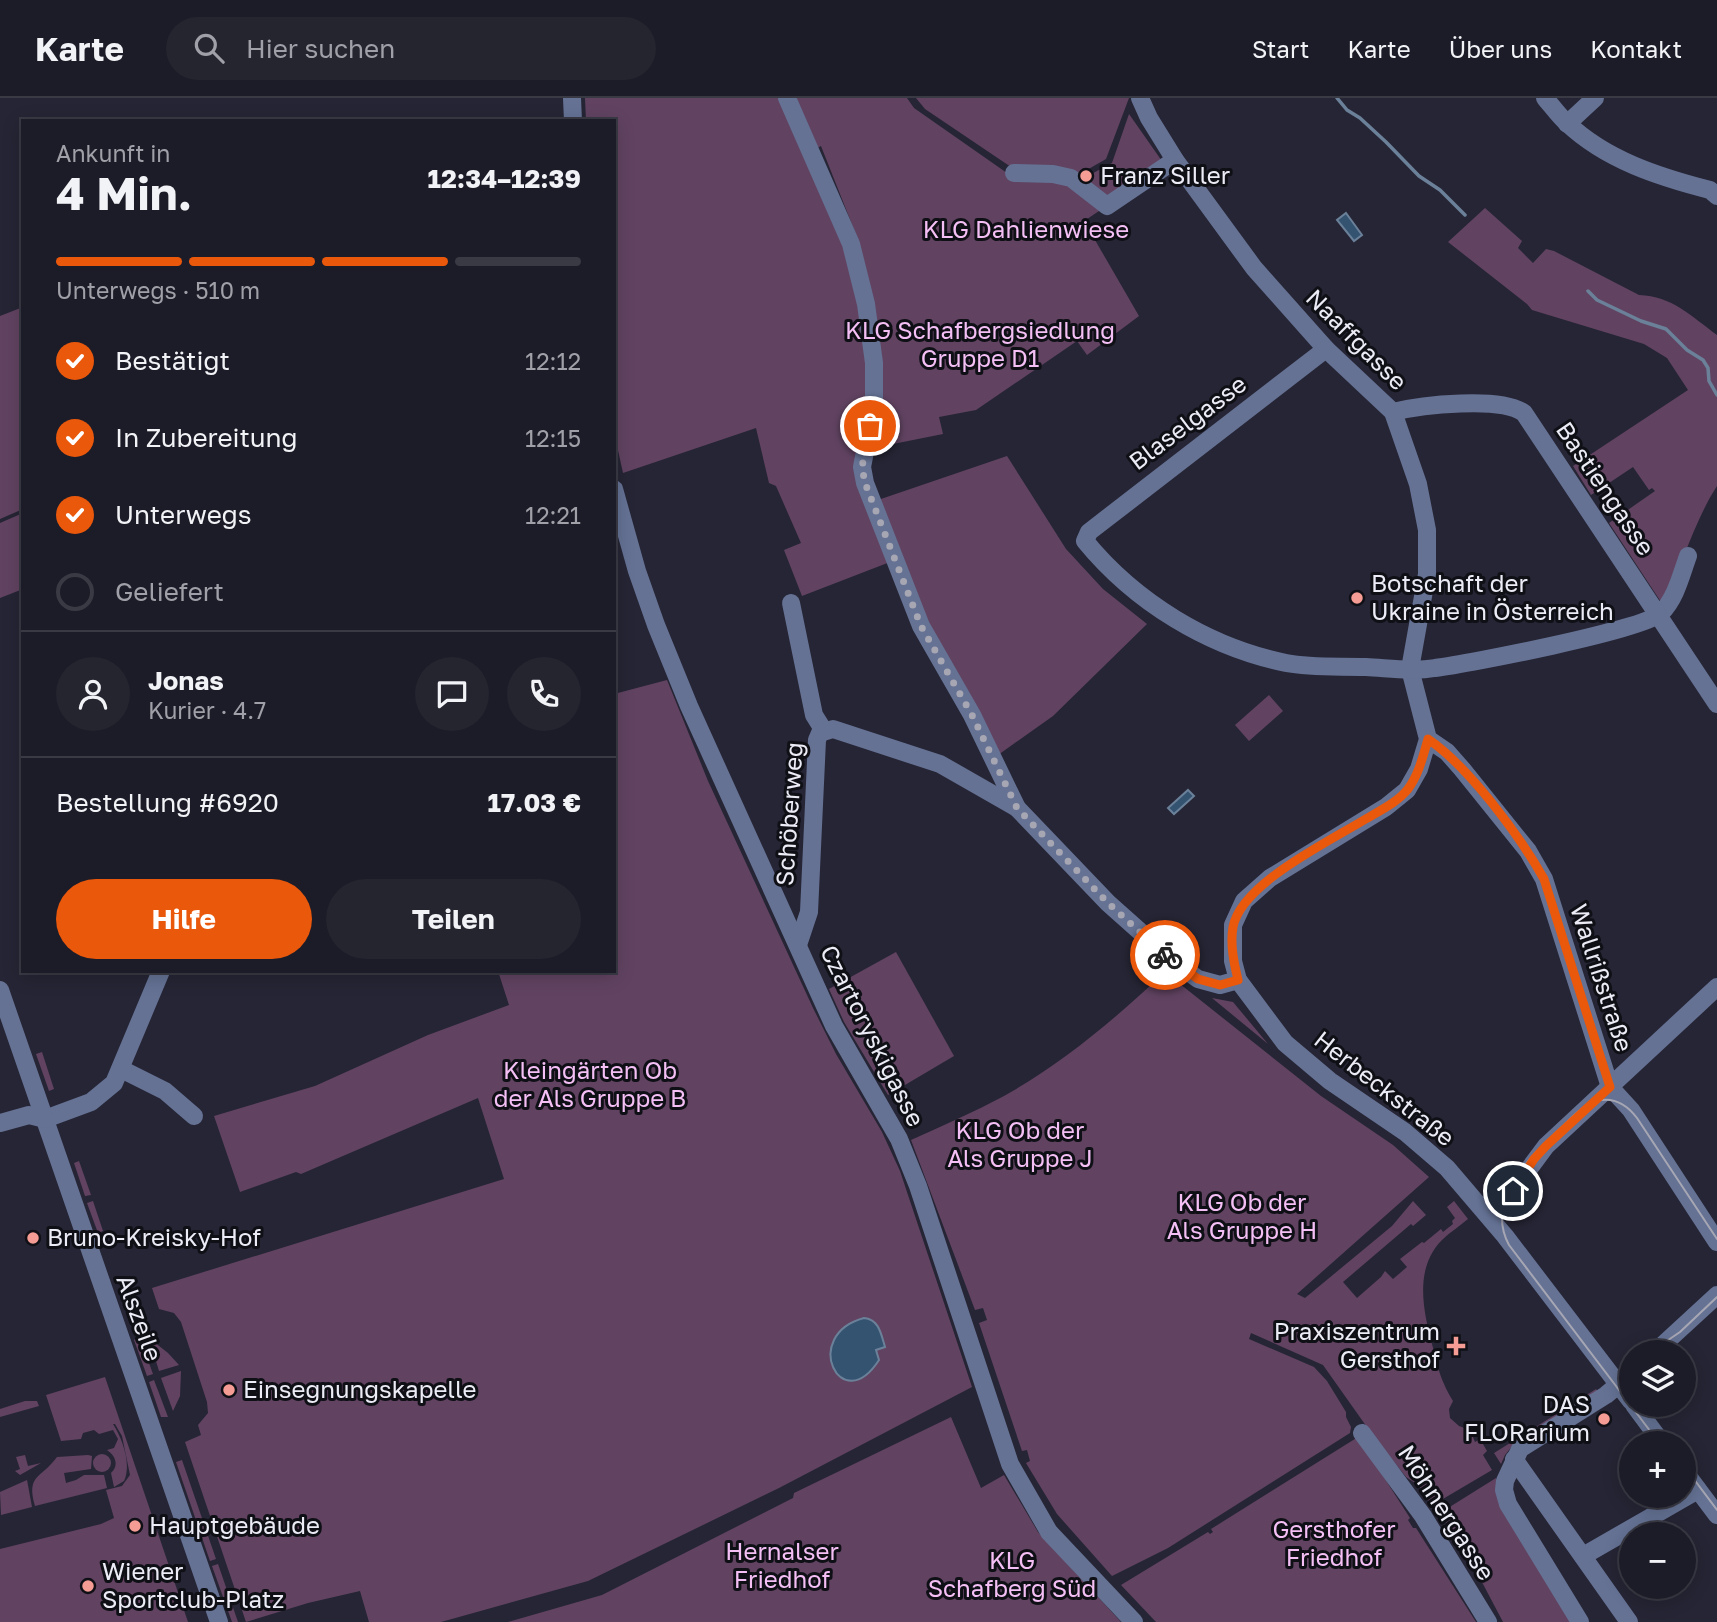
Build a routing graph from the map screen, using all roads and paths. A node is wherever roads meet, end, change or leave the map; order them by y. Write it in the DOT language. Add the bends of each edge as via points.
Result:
graph roads {
  1 [pos="572,98"];
  2 [pos="787,98"];
  3 [pos="1140,98"];
  4 [pos="1545,98"];
  5 [pos="1595,98"];
  6 [pos="573,119"];
  7 [pos="1567,124"];
  8 [pos="1175,160"];
  9 [pos="1014,173"];
  10 [pos="1715,192"];
  11 [pos="1326,349"];
  12 [pos="1393,412"];
  13 [pos="616,497"];
  14 [pos="1688,556"];
  15 [pos="792,603"];
  16 [pos="1659,615"];
  17 [pos="1410,669"];
  18 [pos="1717,704"];
  19 [pos="824,731"];
  20 [pos="1428,739"];
  21 [pos="1017,808"];
  22 [pos="798,945"];
  23 [pos="160,973"];
  24 [pos="1238,980"];
  25 [pos="1717,987"];
  26 [pos="0,990"];
  27 [pos="121,1069"];
  28 [pos="1610,1087"];
  29 [pos="194,1116"];
  30 [pos="45,1119"];
  31 [pos="0,1123"];
  32 [pos="1488,1215"];
  33 [pos="1717,1242"];
  34 [pos="1717,1295"];
  35 [pos="1668,1340"];
  36 [pos="1619,1372"];
  37 [pos="1619,1384"];
  38 [pos="1362,1433"];
  39 [pos="1514,1460"];
  40 [pos="1696,1487"];
  41 [pos="1698,1490"];
  42 [pos="1717,1515"];
  43 [pos="1583,1556"];
  44 [pos="219,1622"];
  45 [pos="1135,1622"];
  46 [pos="1488,1622"];
  47 [pos="1580,1622"];
  48 [pos="1629,1622"];
  1 -- 6 [label="street"];
  2 -- 21 [label="street" via="851,244 866,304 874,359 874,406 862,467 865,483 921,626 972,715"];
  3 -- 8 [label="street, Naaffgasse"];
  4 -- 7 [label="street"];
  5 -- 7 [label="street"];
  7 -- 10 [label="street" via="1642,170"];
  8 -- 9 [label="street" via="1107,206 1071,178"];
  8 -- 11 [label="street, Naaffgasse" via="1254,268"];
  11 -- 12 [label="street, Naaffgasse"];
  11 -- 17 [label="street, Blaselgasse" via="1098,523 1085,541 1149,602 1216,640 1286,663"];
  12 -- 16 [label="street, Bastiengasse" via="1472,405 1509,406 1524,413"];
  12 -- 17 [label="street, Naaffgasse" via="1418,484 1427,530 1427,575"];
  13 -- 22 [label="street, Czartoryskigasse" via="656,625"];
  14 -- 16 [label="street" via="1674,594"];
  15 -- 19 [label="street" via="814,715"];
  16 -- 17 [label="street" via="1616,631 1433,669"];
  16 -- 18 [label="street, Bastiengasse"];
  17 -- 20 [label="street, Naaffgasse"];
  19 -- 21 [label="street, Schöberweg" via="833,729 940,764"];
  19 -- 22 [label="street, Schöberweg" via="817,740 808,912"];
  20 -- 24 [label="street" via="1407,790 1270,878 1244,901 1233,925"];
  20 -- 28 [label="street, Wallrißstraße" via="1447,752 1503,819 1544,879"];
  21 -- 24 [label="street" via="1108,903 1172,960 1198,979 1220,985"];
  22 -- 45 [label="street, Czartoryskigasse" via="834,1026 899,1139 1017,1478 1049,1532"];
  23 -- 27 [label="street"];
  24 -- 32 [label="street, Herbeckstraße" via="1285,1043 1435,1157"];
  25 -- 28 [label="street"];
  26 -- 30 [label="street, Alszeile"];
  27 -- 29 [label="street" via="165,1091"];
  27 -- 30 [label="street" via="98,1098"];
  28 -- 32 [label="street" via="1546,1146 1506,1200"];
  28 -- 33 [label="street, Wallrißstraße" via="1631,1110"];
  30 -- 31 [label="street" via="29,1115"];
  30 -- 44 [label="street, Alszeile"];
  32 -- 36 [label="street, Herbeckstraße"];
  34 -- 35 [label="street"];
  37 -- 39 [label="street" via="1520,1449"];
  38 -- 46 [label="street, Möhnergasse" via="1423,1516"];
  39 -- 43 [label="street"];
  39 -- 47 [label="street" via="1505,1481 1508,1504"];
  40 -- 41 [label="street"];
  41 -- 42 [label="street"];
  41 -- 43 [label="street"];
  43 -- 48 [label="street"];
}
